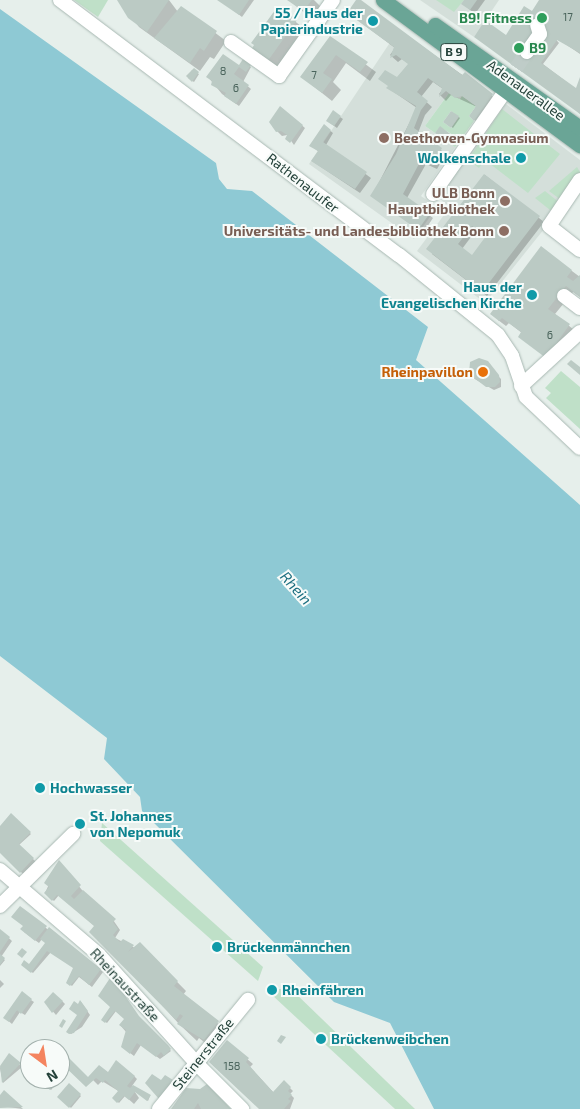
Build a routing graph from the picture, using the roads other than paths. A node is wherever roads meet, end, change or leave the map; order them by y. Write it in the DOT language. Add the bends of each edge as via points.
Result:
graph roads {
  1 [pos="60,0"];
  2 [pos="333,0"];
  3 [pos="384,0"];
  4 [pos="398,0"];
  5 [pos="537,25"];
  6 [pos="231,42"];
  7 [pos="527,52"];
  8 [pos="510,79"];
  9 [pos="580,128"];
  10 [pos="580,145"];
  11 [pos="580,180"];
  12 [pos="433,194"];
  13 [pos="580,250"];
  14 [pos="564,296"];
  15 [pos="580,308"];
  16 [pos="580,332"];
  17 [pos="521,386"];
  18 [pos="580,448"];
  19 [pos="73,834"];
  20 [pos="0,870"];
  21 [pos="17,886"];
  22 [pos="0,906"];
  23 [pos="248,1000"];
  24 [pos="197,1064"];
  25 [pos="159,1109"];
  26 [pos="242,1109"];
  1 -- 17 [label="street, Rathenauufer" via="472,314 504,342"];
  2 -- 6 [label="street" via="279,76"];
  3 -- 8 [label="main road, Adenauerallee / B 9"];
  4 -- 8 [label="main road, Adenauerallee / B 9"];
  5 -- 7 [label="street" via="540,34"];
  8 -- 9 [label="main road, Adenauerallee / B 9"];
  8 -- 10 [label="main road, Adenauerallee / B 9"];
  8 -- 12 [label="street"];
  11 -- 13 [label="street" via="549,226"];
  14 -- 15 [label="street"];
  16 -- 17 [label="street" via="537,375"];
  17 -- 18 [label="street, Rathenauufer" via="529,401"];
  19 -- 21 [label="street"];
  20 -- 21 [label="street, Rheinaustraße"];
  21 -- 22 [label="street"];
  21 -- 24 [label="street, Rheinaustraße" via="99,955"];
  23 -- 24 [label="street, Steinerstraße" via="203,1052"];
  24 -- 25 [label="street, Steinerstraße"];
  24 -- 26 [label="street, Rheinaustraße"];
}
